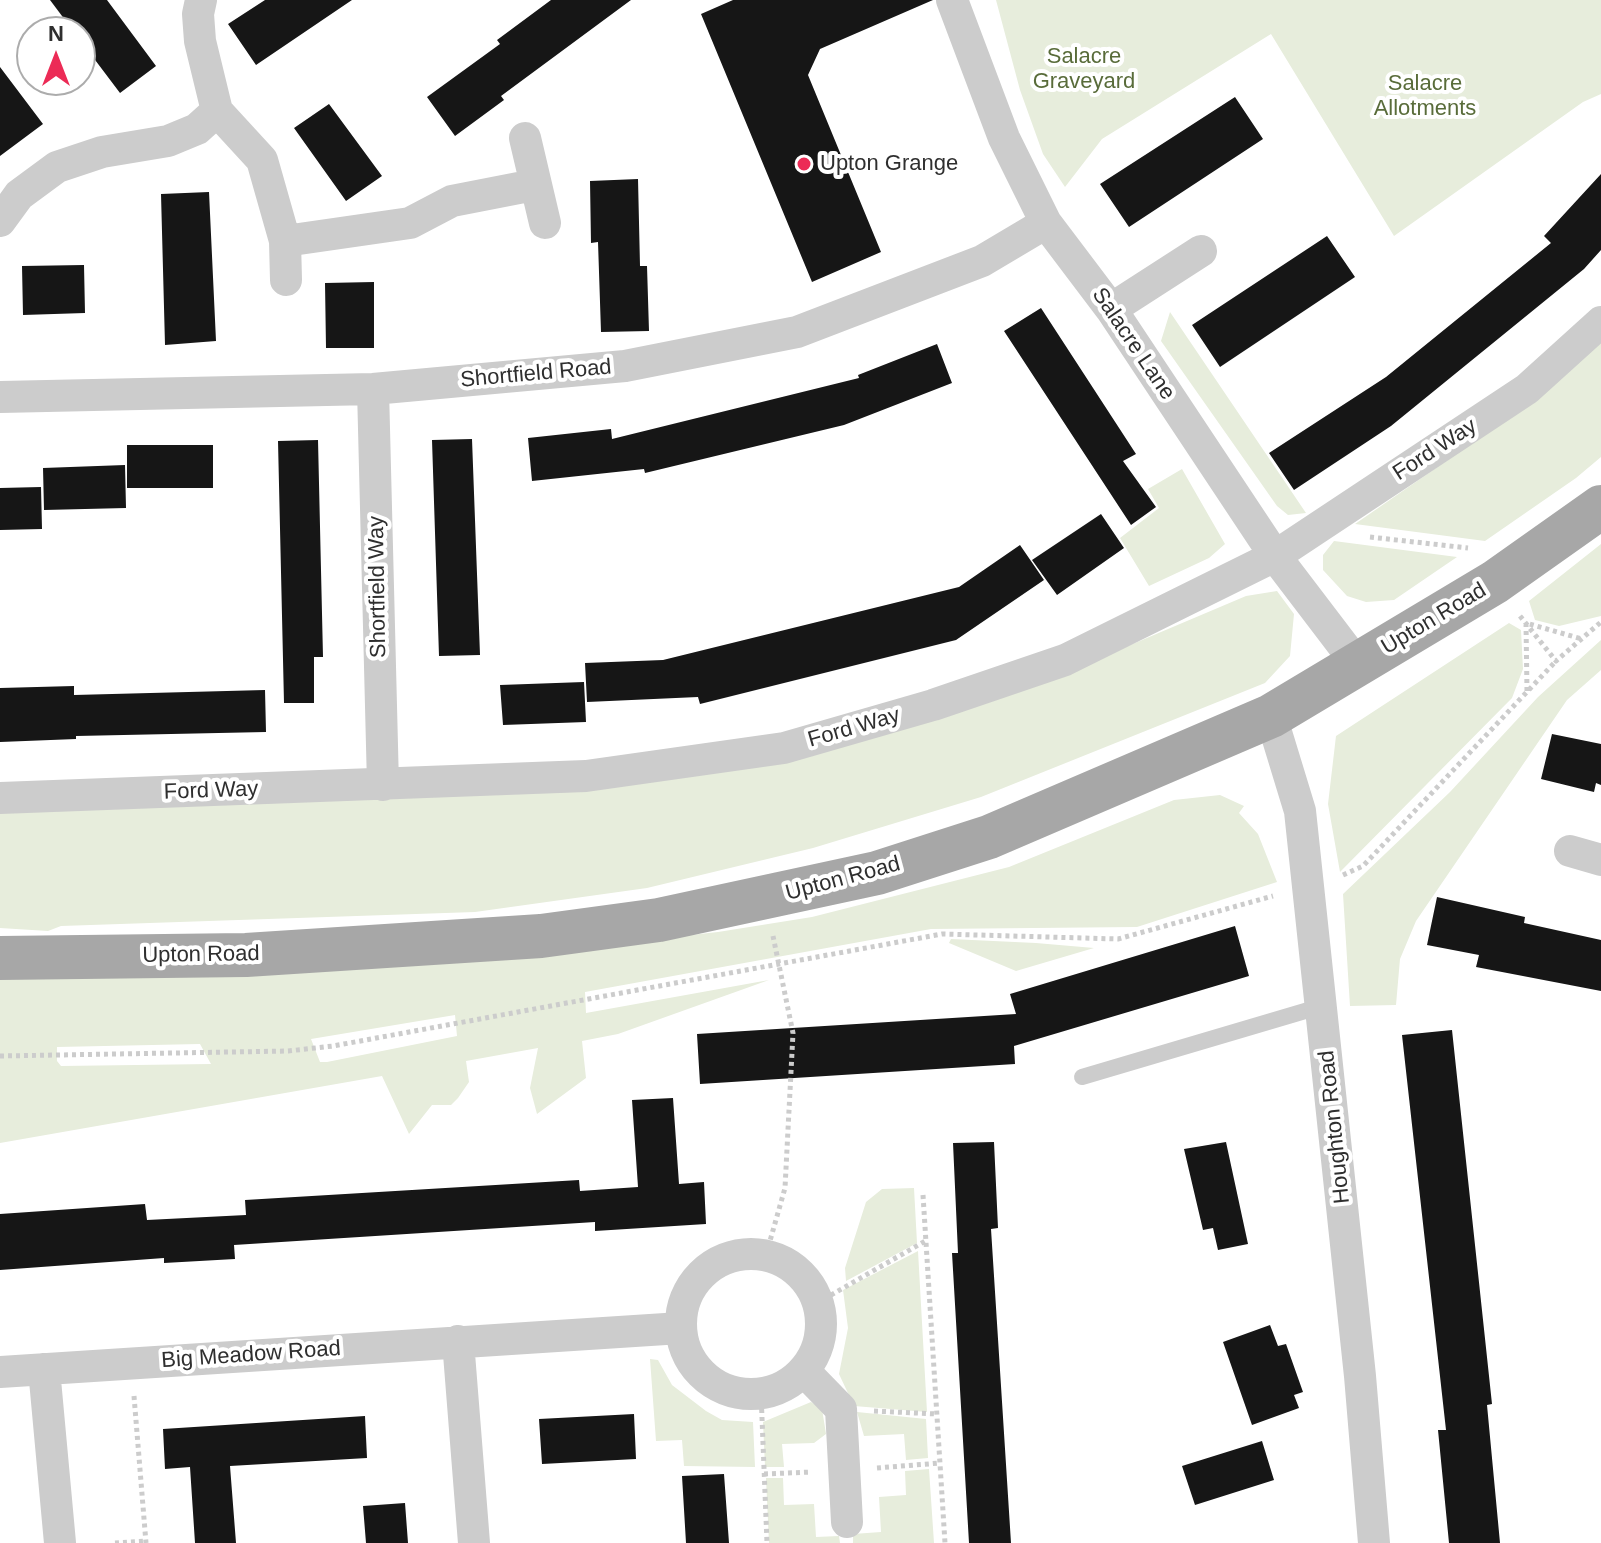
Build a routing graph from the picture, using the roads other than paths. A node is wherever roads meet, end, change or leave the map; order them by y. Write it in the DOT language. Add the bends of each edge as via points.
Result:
graph roads {
  1 [pos="201,0"];
  2 [pos="952,0"];
  3 [pos="217,111"];
  4 [pos="525,138"];
  5 [pos="534,185"];
  6 [pos="0,221"];
  7 [pos="545,223"];
  8 [pos="1046,223"];
  9 [pos="285,241"];
  10 [pos="1201,251"];
  11 [pos="286,280"];
  12 [pos="1111,309"];
  13 [pos="1601,322"];
  14 [pos="373,389"];
  15 [pos="0,397"];
  16 [pos="1601,507"];
  17 [pos="1275,556"];
  18 [pos="1358,665"];
  19 [pos="1271,716"];
  20 [pos="383,785"];
  21 [pos="0,798"];
  22 [pos="1570,851"];
  23 [pos="1601,860"];
  24 [pos="0,958"];
  25 [pos="1322,1006"];
  26 [pos="1082,1077"];
  27 [pos="681,1328"];
  28 [pos="458,1341"];
  29 [pos="44,1369"];
  30 [pos="804,1371"];
  31 [pos="0,1372"];
  32 [pos="847,1522"];
  33 [pos="60,1543"];
  34 [pos="474,1543"];
  35 [pos="1374,1543"];
  1 -- 3 [label="street" via="200,41"];
  2 -- 8 [label="street, Salacre Lane" via="1004,138"];
  3 -- 6 [label="street" via="197,129 168,141 102,152 57,167 19,195"];
  3 -- 9 [label="street" via="262,160"];
  4 -- 5 [label="street"];
  5 -- 7 [label="street"];
  5 -- 9 [label="street" via="452,201 410,223"];
  8 -- 12 [label="street, Salacre Lane"];
  8 -- 14 [label="street, Shortfield Road" via="982,261 797,332 625,366"];
  9 -- 11 [label="street"];
  10 -- 12 [label="street"];
  12 -- 17 [label="street, Salacre Lane"];
  13 -- 17 [label="street, Ford Way" via="1527,389"];
  14 -- 15 [label="street, Shortfield Road"];
  14 -- 20 [label="street, Shortfield Way"];
  16 -- 18 [label="main road, Upton Road" via="1495,582"];
  17 -- 18 [label="street, Salacre Lane"];
  17 -- 20 [label="street, Ford Way" via="1065,660 784,748 586,776"];
  18 -- 19 [label="main road, Upton Road"];
  19 -- 24 [label="main road, Upton Road" via="989,837 877,873 659,920 385,948"];
  19 -- 25 [label="street, Houghton Road" via="1300,811"];
  20 -- 21 [label="street, Ford Way"];
  22 -- 23 [label="street"];
  25 -- 26 [label="lane"];
  25 -- 35 [label="street, Houghton Road"];
  27 -- 28 [label="street, Big Meadow Road"];
  27 -- 30 [label="street" via="689,1358 704,1377 726,1390 761,1393 783,1387"];
  27 -- 30 [label="street" via="684,1301 699,1277 718,1261 766,1255 799,1272 817,1303 822,1321 818,1349"];
  28 -- 29 [label="street, Big Meadow Road"];
  28 -- 34 [label="street"];
  29 -- 31 [label="street, Big Meadow Road"];
  29 -- 33 [label="street"];
  30 -- 32 [label="street" via="841,1409"];
}
